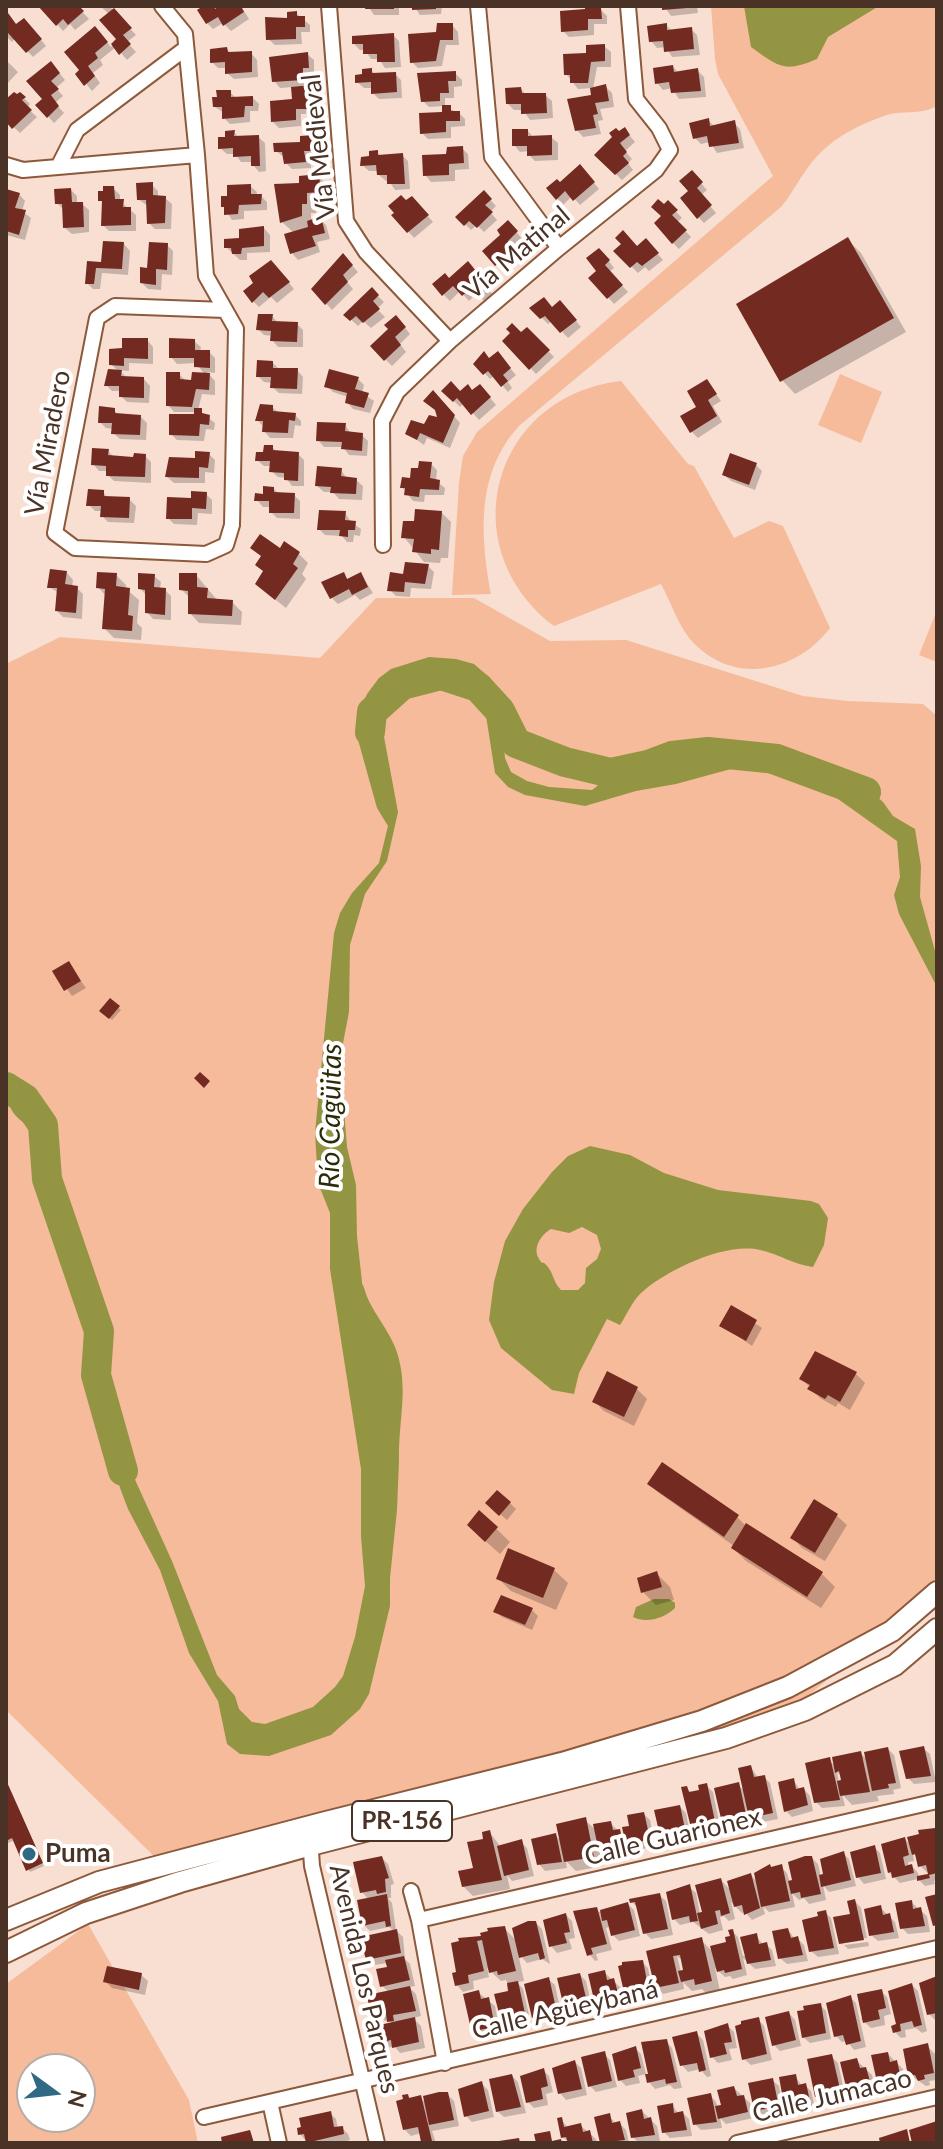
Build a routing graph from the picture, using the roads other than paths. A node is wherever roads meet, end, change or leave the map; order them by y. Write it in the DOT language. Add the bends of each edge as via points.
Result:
graph roads {
  1 [pos="162,6"];
  2 [pos="329,6"];
  3 [pos="478,6"];
  4 [pos="628,6"];
  5 [pos="186,48"];
  6 [pos="197,155"];
  7 [pos="6,165"];
  8 [pos="58,167"];
  9 [pos="559,248"];
  10 [pos="225,310"];
  11 [pos="450,341"];
  12 [pos="383,545"];
  13 [pos="937,1592"];
  14 [pos="937,1629"];
  15 [pos="937,1646"];
  16 [pos="895,1665"];
  17 [pos="937,1801"];
  18 [pos="310,1835"];
  19 [pos="411,1891"];
  20 [pos="6,1920"];
  21 [pos="419,1920"];
  22 [pos="937,1948"];
  23 [pos="6,1952"];
  24 [pos="445,2063"];
  25 [pos="363,2081"];
  26 [pos="937,2097"];
  27 [pos="270,2102"];
  28 [pos="204,2117"];
  29 [pos="279,2143"];
  30 [pos="377,2143"];
  31 [pos="737,2143"];
  1 -- 5 [label="street, Vía Miradero" via="185,34"];
  2 -- 11 [label="street, Vía Medieval" via="346,221 366,252"];
  3 -- 9 [label="street" via="492,157"];
  4 -- 9 [label="street, Vía Matinal" via="636,99 670,150 656,170"];
  5 -- 6 [label="street, Vía Miradero"];
  5 -- 8 [label="street" via="77,130"];
  6 -- 8 [label="street"];
  6 -- 10 [label="street, Vía Miradero" via="206,276"];
  7 -- 8 [label="street" via="23,170"];
  9 -- 11 [label="street, Vía Matinal"];
  10 -- 10 [label="street, Vía Miradero" via="236,329 232,525 226,545 206,554 75,548 55,533 97,318 115,306"];
  11 -- 12 [label="street, Vía Matinal" via="397,392 382,421"];
  13 -- 18 [label="main road, PR-156" via="892,1631 788,1687 702,1721"];
  14 -- 16 [label="main road, PR-156"];
  15 -- 16 [label="main road"];
  16 -- 18 [label="main road, PR-156" via="805,1710 726,1738"];
  17 -- 21 [label="street, Calle Guarionex"];
  18 -- 20 [label="main road, PR-156" via="99,1882"];
  18 -- 23 [label="main road, PR-156" via="86,1913"];
  18 -- 25 [label="street, Avenida Los Parques" via="312,1866"];
  19 -- 21 [label="street"];
  21 -- 24 [label="street"];
  22 -- 24 [label="street, Calle Agüeybaná"];
  24 -- 25 [label="street, Calle Agüeybaná"];
  25 -- 27 [label="street, Calle Agüeybaná"];
  25 -- 30 [label="street, Avenida Los Parques"];
  26 -- 31 [label="street, Calle Jumacao"];
  27 -- 28 [label="street, Calle Agüeybaná"];
  27 -- 29 [label="street"];
}
